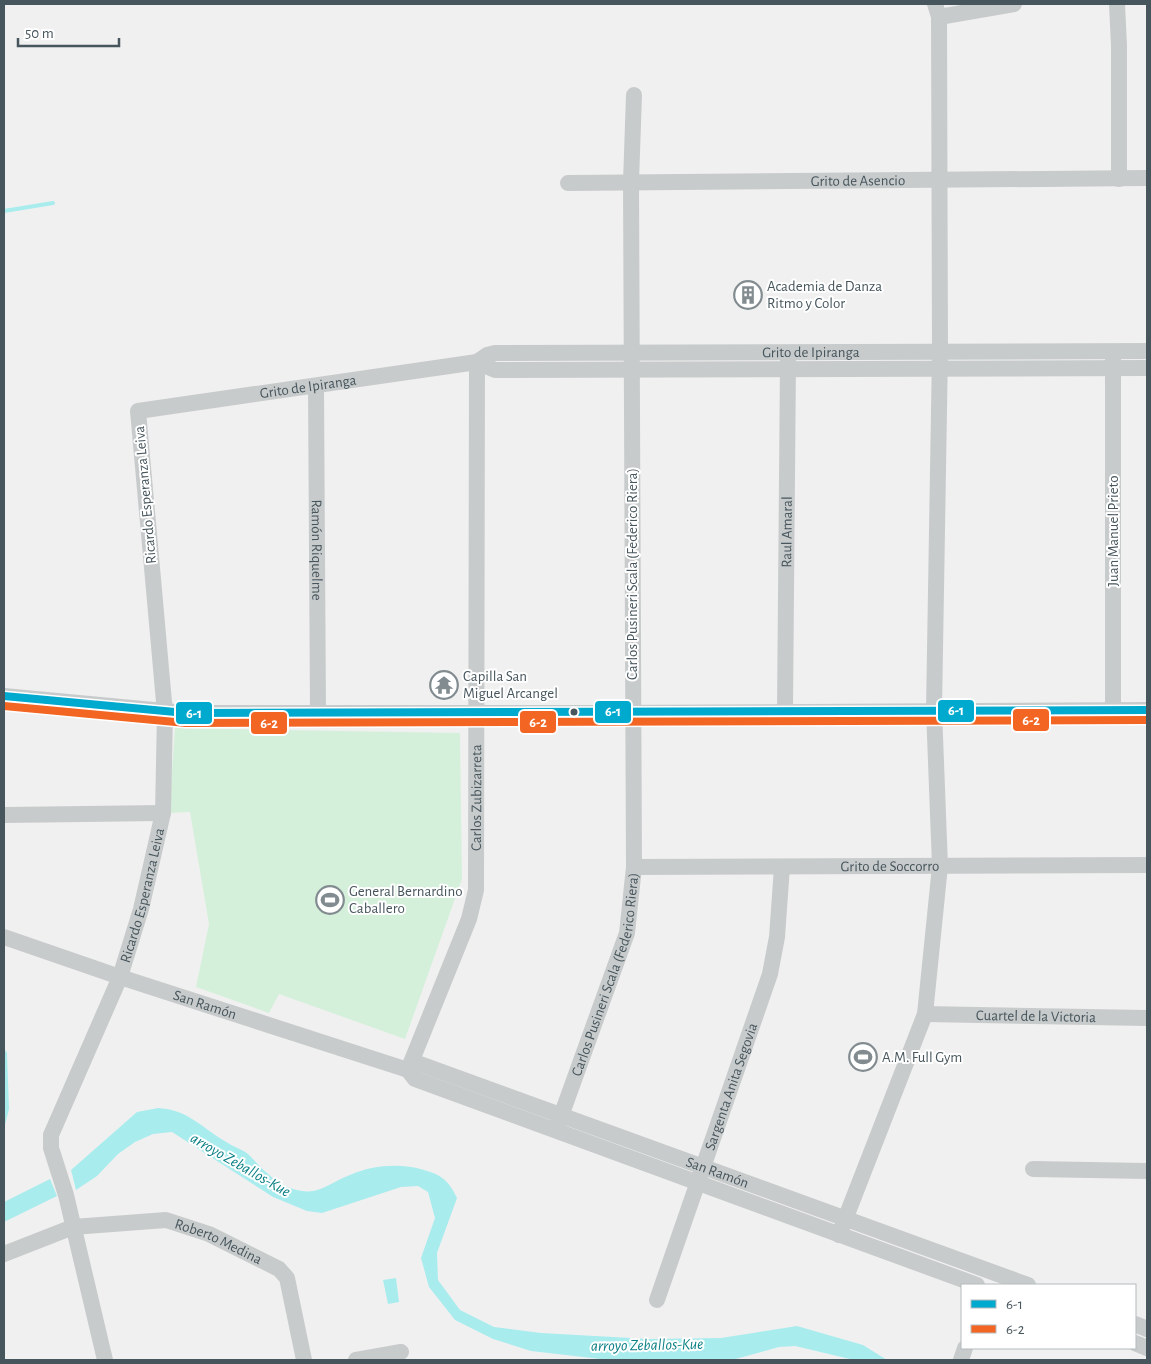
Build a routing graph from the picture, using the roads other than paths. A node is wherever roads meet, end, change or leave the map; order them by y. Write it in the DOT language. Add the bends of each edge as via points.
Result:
graph roads {
  1 [pos="1014,4"];
  2 [pos="1117,4"];
  3 [pos="937,11"];
  4 [pos="634,96"];
  5 [pos="1147,178"];
  6 [pos="940,179"];
  7 [pos="1119,179"];
  8 [pos="568,182"];
  9 [pos="631,182"];
  10 [pos="940,351"];
  11 [pos="1147,352"];
  12 [pos="633,353"];
  13 [pos="1113,360"];
  14 [pos="788,361"];
  15 [pos="477,362"];
  16 [pos="1147,368"];
  17 [pos="633,369"];
  18 [pos="939,370"];
  19 [pos="316,386"];
  20 [pos="138,412"];
  21 [pos="4,696"];
  22 [pos="934,710"];
  23 [pos="1113,710"];
  24 [pos="1147,710"];
  25 [pos="785,711"];
  26 [pos="165,713"];
  27 [pos="477,713"];
  28 [pos="632,713"];
  29 [pos="318,714"];
  30 [pos="163,813"];
  31 [pos="4,814"];
  32 [pos="1147,865"];
  33 [pos="940,866"];
  34 [pos="634,867"];
  35 [pos="782,867"];
  36 [pos="4,937"];
  37 [pos="120,977"];
  38 [pos="925,1014"];
  39 [pos="1147,1018"];
  40 [pos="408,1070"];
  41 [pos="562,1114"];
  42 [pos="556,1130"];
  43 [pos="702,1166"];
  44 [pos="1033,1169"];
  45 [pos="1147,1171"];
  46 [pos="696,1182"];
  47 [pos="846,1218"];
  48 [pos="73,1227"];
  49 [pos="839,1235"];
  50 [pos="4,1254"];
  51 [pos="991,1279"];
  52 [pos="974,1284"];
  53 [pos="1022,1284"];
  54 [pos="657,1300"];
  55 [pos="401,1352"];
  56 [pos="105,1360"];
  57 [pos="304,1360"];
  58 [pos="356,1360"];
  1 -- 3 [label="street"];
  2 -- 7 [label="street" via="1120,46"];
  3 -- 6 [label="street"];
  4 -- 9 [label="street, Carlos Pusineri Scala (Federico Riera)"];
  5 -- 7 [label="street, Grito de Asencio"];
  6 -- 7 [label="street, Grito de Asencio"];
  6 -- 9 [label="street, Grito de Asencio"];
  6 -- 10 [label="street"];
  8 -- 9 [label="street, Grito de Asencio"];
  9 -- 12 [label="street, Carlos Pusineri Scala (Federico Riera)"];
  10 -- 13 [label="street, Grito de Ipiranga"];
  10 -- 14 [label="street, Grito de Ipiranga"];
  10 -- 18 [label="street"];
  11 -- 13 [label="street, Grito de Ipiranga"];
  12 -- 14 [label="street, Grito de Ipiranga"];
  12 -- 15 [label="street, Grito de Ipiranga" via="495,353 487,354"];
  12 -- 17 [label="street, Carlos Pusineri Scala (Federico Riera)"];
  13 -- 16 [label="street, Grito de Ipiranga"];
  13 -- 18 [label="street, Grito de Ipiranga"];
  13 -- 23 [label="street, Juan Manuel Prieto"];
  14 -- 17 [label="street, Grito de Ipiranga"];
  14 -- 18 [label="street, Grito de Ipiranga"];
  14 -- 25 [label="street, Raul Amaral"];
  15 -- 17 [label="street, Grito de Ipiranga" via="495,370"];
  15 -- 19 [label="street, Grito de Ipiranga"];
  15 -- 27 [label="street, Carlos Zubizarreta"];
  17 -- 28 [label="street, Carlos Pusineri Scala (Federico Riera)"];
  18 -- 22 [label="street"];
  19 -- 20 [label="street, Grito de Ipiranga"];
  19 -- 29 [label="street, Ramón Riquelme"];
  20 -- 26 [label="street, Ricardo Esperanza Leiva"];
  21 -- 26 [label="street"];
  22 -- 23 [label="street"];
  22 -- 25 [label="street"];
  22 -- 33 [label="street"];
  23 -- 24 [label="street"];
  25 -- 28 [label="street"];
  26 -- 29 [label="street"];
  26 -- 30 [label="street, Ricardo Esperanza Leiva"];
  27 -- 28 [label="street"];
  27 -- 29 [label="street"];
  27 -- 40 [label="street, Carlos Zubizarreta" via="476,890 469,919"];
  28 -- 34 [label="street, Carlos Pusineri Scala (Federico Riera)"];
  30 -- 31 [label="street"];
  30 -- 37 [label="street, Ricardo Esperanza Leiva"];
  32 -- 33 [label="street, Grito de Soccorro"];
  33 -- 35 [label="street, Grito de Soccorro"];
  33 -- 38 [label="street"];
  34 -- 35 [label="street, Grito de Soccorro"];
  34 -- 41 [label="street, Carlos Pusineri Scala (Federico Riera)" via="627,933"];
  35 -- 43 [label="street, Sargenta Anita Segovia" via="777,937 770,974"];
  36 -- 37 [label="street, San Ramón"];
  37 -- 40 [label="street, San Ramón"];
  37 -- 48 [label="street, Ricardo Esperanza Leiva" via="51,1135 51,1148"];
  38 -- 39 [label="street, Cuartel de la Victoria"];
  38 -- 47 [label="street"];
  40 -- 41 [label="street, San Ramón" via="420,1064"];
  40 -- 42 [label="street, San Ramón" via="415,1079"];
  41 -- 42 [label="street, Carlos Pusineri Scala (Federico Riera)"];
  41 -- 43 [label="street, San Ramón"];
  42 -- 46 [label="street, San Ramón"];
  43 -- 46 [label="street, Sargenta Anita Segovia"];
  43 -- 47 [label="street, San Ramón"];
  44 -- 45 [label="street"];
  46 -- 49 [label="street, San Ramón"];
  46 -- 54 [label="street, Sargenta Anita Segovia"];
  47 -- 49 [label="street"];
  47 -- 51 [label="street, San Ramón"];
  48 -- 50 [label="street, Roberto Medina"];
  48 -- 56 [label="street, Ricardo Esperanza Leiva"];
  48 -- 57 [label="street, Roberto Medina" via="166,1220 209,1234 279,1269 287,1278"];
  49 -- 52 [label="street, San Ramón"];
  51 -- 53 [label="street, San Ramón"];
  55 -- 58 [label="street"];
}
